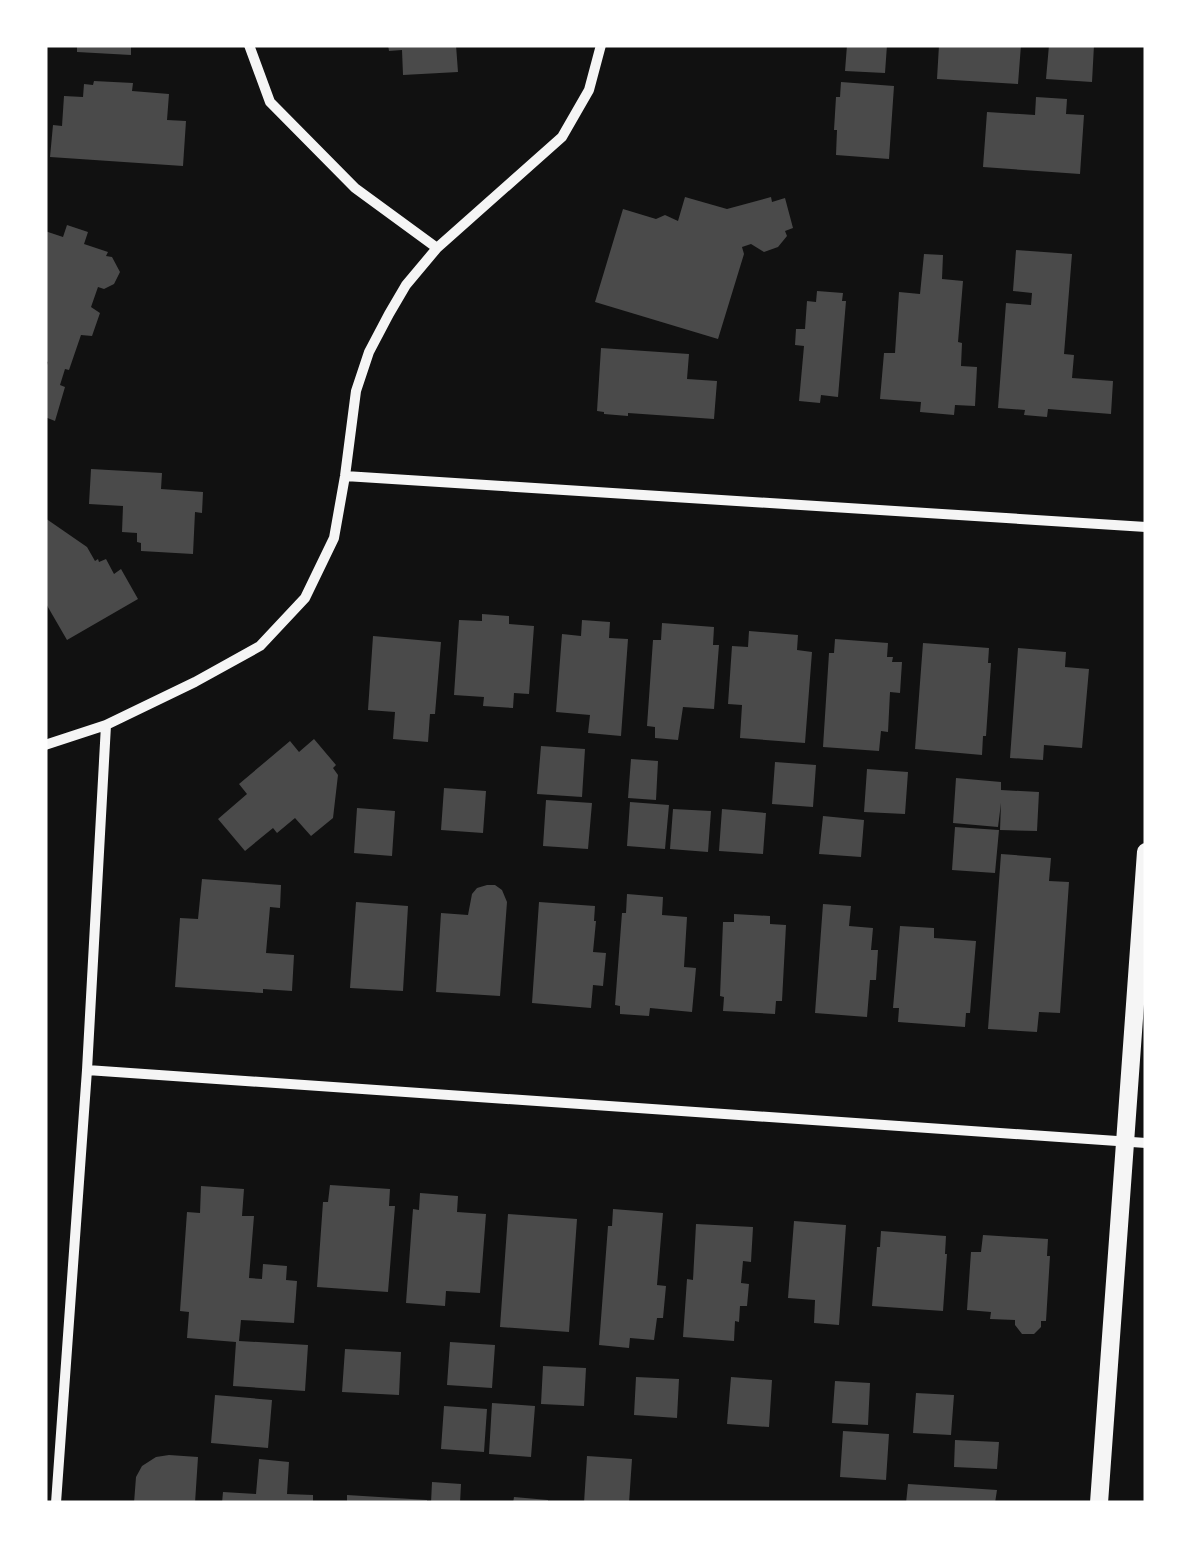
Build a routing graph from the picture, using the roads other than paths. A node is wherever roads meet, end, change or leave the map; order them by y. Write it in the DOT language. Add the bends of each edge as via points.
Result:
graph roads {
  1 [pos="249,45"];
  2 [pos="601,45"];
  3 [pos="437,248"];
  4 [pos="345,476"];
  5 [pos="1146,527"];
  6 [pos="106,725"];
  7 [pos="45,746"];
  8 [pos="1146,852"];
  9 [pos="88,1070"];
  10 [pos="1125,1142"];
  11 [pos="1146,1143"];
  12 [pos="56,1503"];
  13 [pos="1099,1503"];
  1 -- 3 [label="street" via="270,102 355,188"];
  2 -- 3 [label="street" via="589,90 562,136"];
  3 -- 4 [label="street" via="406,286 369,352 356,391"];
  4 -- 5 [label="street"];
  4 -- 6 [label="street" via="334,538 305,598 260,646"];
  6 -- 7 [label="street"];
  6 -- 9 [label="street"];
  8 -- 10 [label="street"];
  9 -- 10 [label="street"];
  9 -- 12 [label="street"];
  10 -- 11 [label="street"];
  10 -- 13 [label="street"];
}
